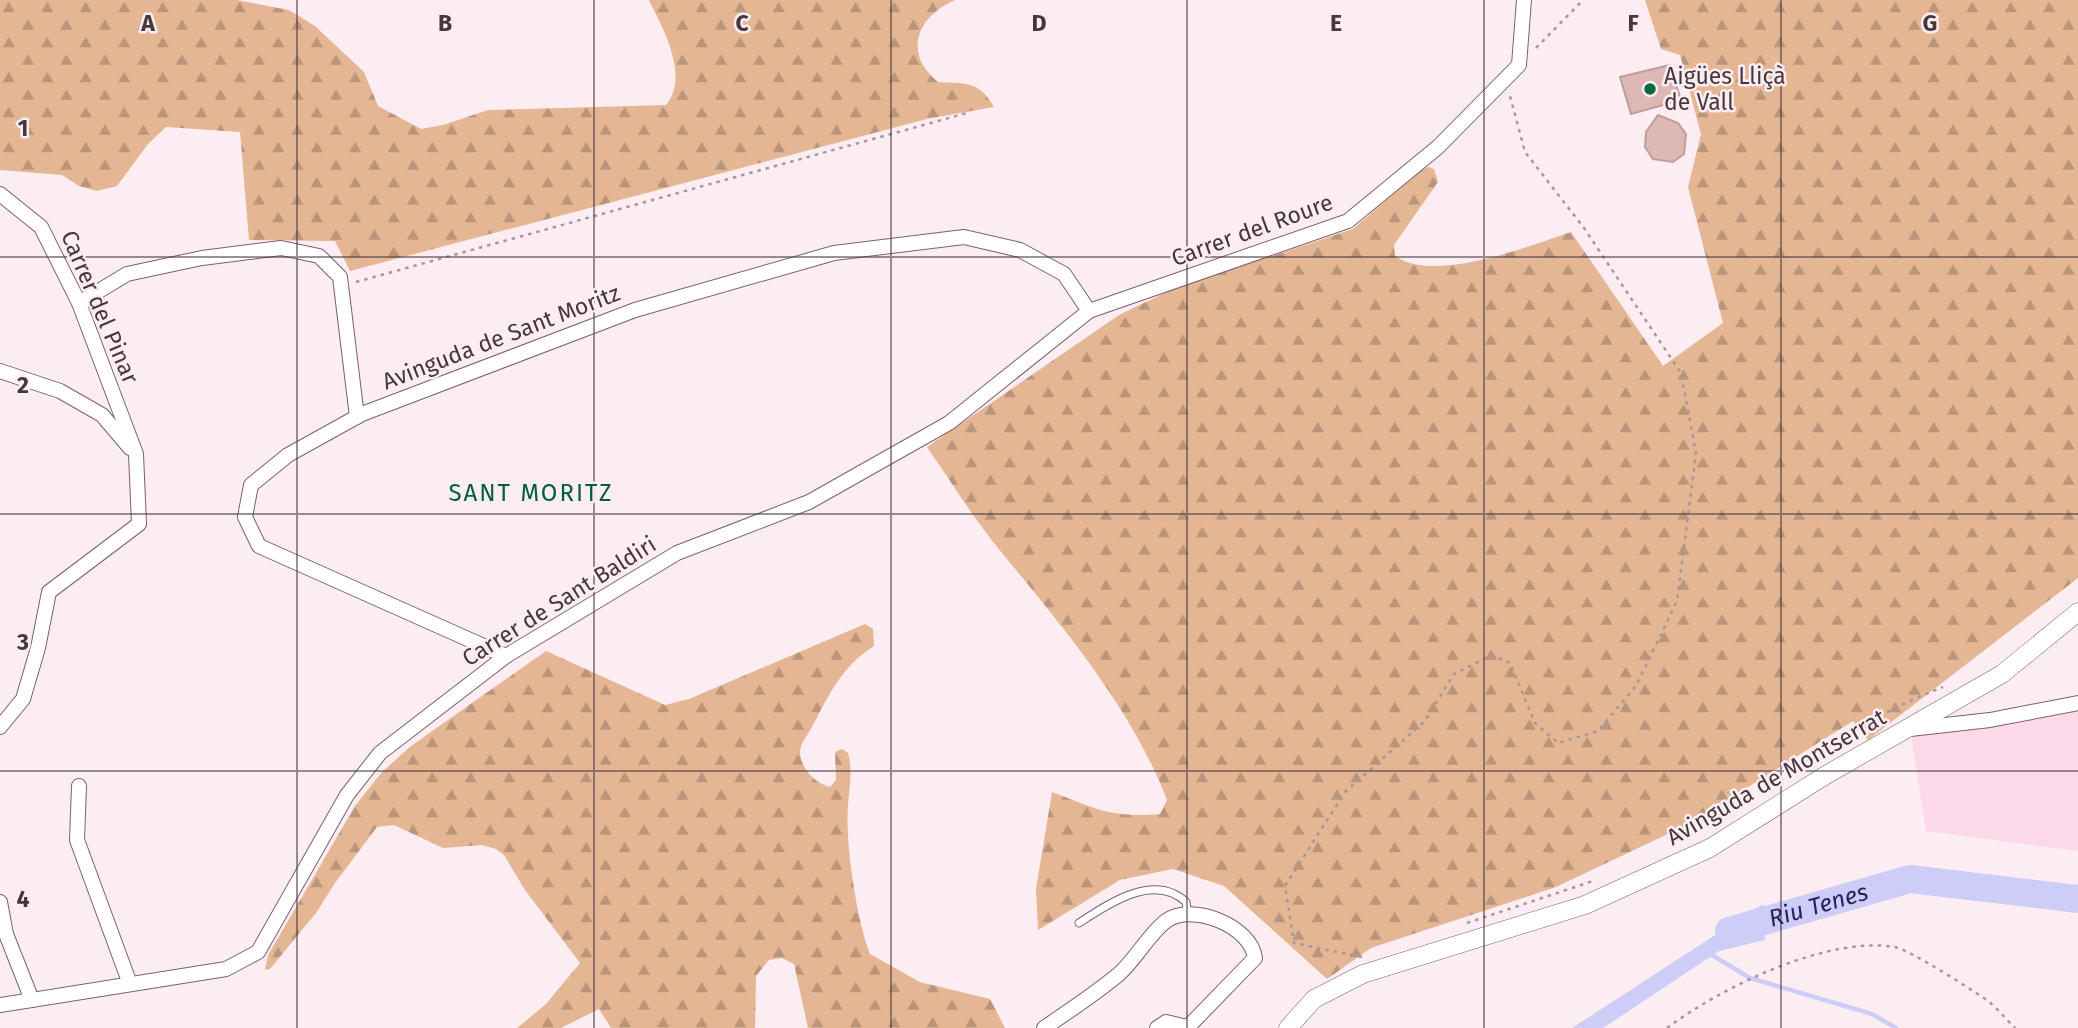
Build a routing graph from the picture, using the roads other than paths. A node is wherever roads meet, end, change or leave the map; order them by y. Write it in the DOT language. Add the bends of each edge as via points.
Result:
graph roads {
  1 [pos="1524,0"];
  2 [pos="0,194"];
  3 [pos="79,303"];
  4 [pos="1089,311"];
  5 [pos="0,371"];
  6 [pos="357,417"];
  7 [pos="136,454"];
  8 [pos="2078,612"];
  9 [pos="506,656"];
  10 [pos="2078,703"];
  11 [pos="0,727"];
  12 [pos="1910,729"];
  13 [pos="79,786"];
  14 [pos="0,902"];
  15 [pos="1188,916"];
  16 [pos="1079,923"];
  17 [pos="3,934"];
  18 [pos="130,985"];
  19 [pos="32,1000"];
  20 [pos="0,1005"];
  21 [pos="1187,1027"];
  22 [pos="1044,1028"];
  23 [pos="1157,1028"];
  24 [pos="1288,1028"];
  1 -- 4 [label="street, Carrer del Roure" via="1519,65 1438,147 1348,221"];
  2 -- 3 [label="street, Carrer del Pinar" via="41,227"];
  3 -- 6 [label="street" via="127,274 202,258 281,248 319,256 340,277"];
  3 -- 7 [label="street, Carrer del Pinar"];
  4 -- 6 [label="street, Avinguda de Sant Moritz" via="1064,274 1009,247 964,237 834,253 635,310"];
  4 -- 9 [label="street, Carrer de Sant Baldiri" via="949,423 809,502 677,553"];
  5 -- 7 [label="street" via="60,391 102,415"];
  6 -- 9 [label="street, Avinguda de Sant Moritz" via="288,455 251,485 244,517 259,546"];
  7 -- 11 [label="street, Carrer del Pinar" via="139,524 49,592 23,699"];
  8 -- 12 [label="street, Avinguda de Montserrat" via="2002,674"];
  9 -- 18 [label="street, Carrer de Sant Baldiri" via="380,753 347,795 258,953 226,969"];
  10 -- 12 [label="street"];
  12 -- 24 [label="street, Avinguda de Montserrat" via="1710,848 1585,905 1363,974 1314,999"];
  13 -- 18 [label="street" via="77,840"];
  14 -- 17 [label="street"];
  15 -- 16 [label="lane" via="1180,896 1146,890 1105,906"];
  15 -- 21 [label="street" via="1208,917 1233,927 1252,947 1255,958"];
  15 -- 22 [label="street" via="1165,922 1120,972"];
  17 -- 19 [label="street"];
  18 -- 19 [label="street, Carrer de Sant Baldiri"];
  19 -- 20 [label="street, Carrer de Sant Baldiri"];
  21 -- 23 [label="street" via="1166,1022"];
}
